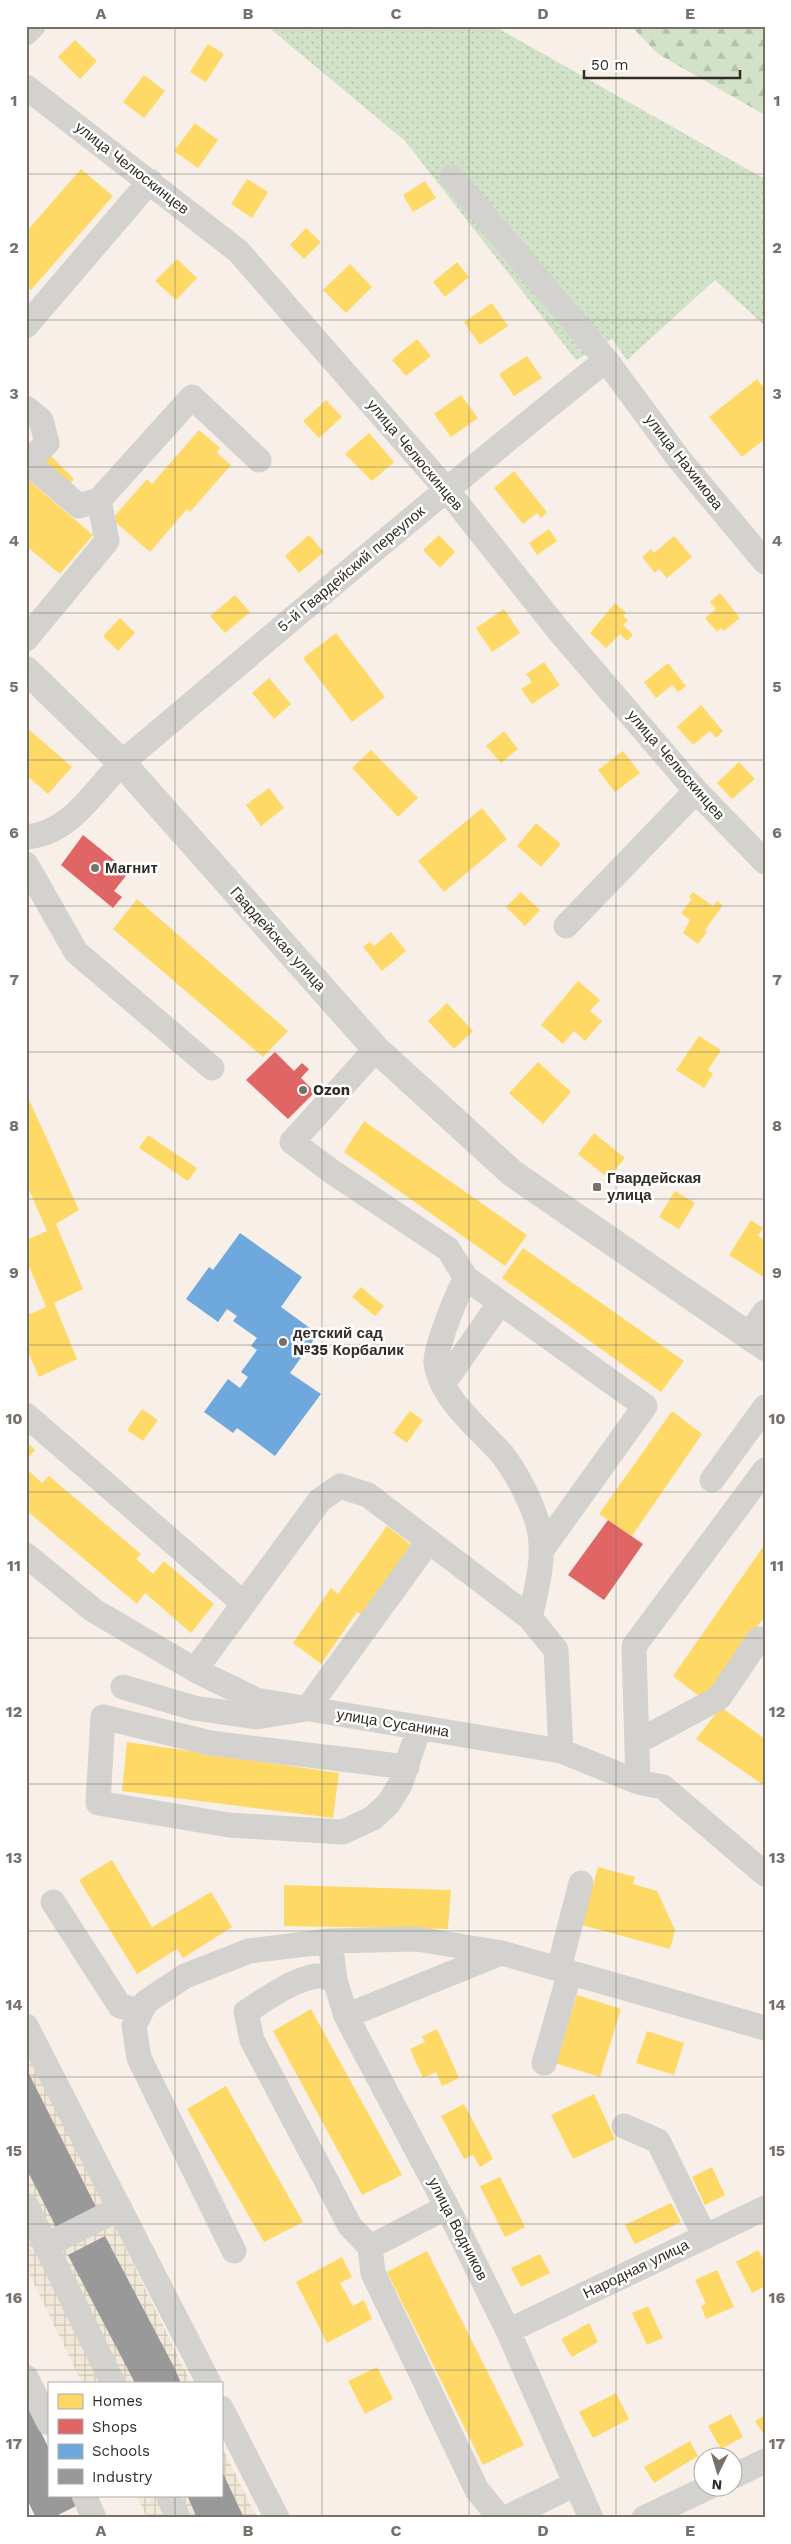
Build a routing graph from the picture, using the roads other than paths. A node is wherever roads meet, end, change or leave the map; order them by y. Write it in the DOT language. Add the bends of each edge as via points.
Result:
graph roads {
  1 [pos="33,26"];
  2 [pos="26,33"];
  3 [pos="26,88"];
  4 [pos="452,177"];
  5 [pos="150,181"];
  6 [pos="26,326"];
  7 [pos="606,360"];
  8 [pos="26,408"];
  9 [pos="259,460"];
  10 [pos="27,462"];
  11 [pos="446,489"];
  12 [pos="99,500"];
  13 [pos="765,562"];
  14 [pos="26,639"];
  15 [pos="26,670"];
  16 [pos="122,763"];
  17 [pos="696,791"];
  18 [pos="30,834"];
  19 [pos="765,862"];
  20 [pos="26,864"];
  21 [pos="566,926"];
  22 [pos="376,1050"];
  23 [pos="212,1068"];
  24 [pos="466,1278"];
  25 [pos="500,1303"];
  26 [pos="765,1312"];
  27 [pos="756,1342"];
  28 [pos="444,1384"];
  29 [pos="765,1407"];
  30 [pos="26,1415"];
  31 [pos="765,1470"];
  32 [pos="712,1480"];
  33 [pos="429,1542"];
  34 [pos="541,1551"];
  35 [pos="26,1555"];
  36 [pos="243,1603"];
  37 [pos="530,1618"];
  38 [pos="759,1639"];
  39 [pos="190,1667"];
  40 [pos="123,1687"];
  41 [pos="163,1698"];
  42 [pos="307,1709"];
  43 [pos="419,1728"];
  44 [pos="637,1742"];
  45 [pos="560,1751"];
  46 [pos="407,1767"];
  47 [pos="638,1782"];
  48 [pos="765,1874"];
  49 [pos="580,1883"];
  50 [pos="53,1902"];
  51 [pos="330,1941"];
  52 [pos="502,1952"];
  53 [pos="564,1970"];
  54 [pos="334,1980"];
  55 [pos="141,2011"];
  56 [pos="346,2016"];
  57 [pos="26,2026"];
  58 [pos="765,2028"];
  59 [pos="544,2063"];
  60 [pos="624,2126"];
  61 [pos="26,2205"];
  62 [pos="447,2206"];
  63 [pos="120,2208"];
  64 [pos="765,2208"];
  65 [pos="704,2237"];
  66 [pos="47,2245"];
  67 [pos="370,2247"];
  68 [pos="234,2251"];
  69 [pos="508,2331"];
  70 [pos="26,2377"];
  71 [pos="113,2382"];
  72 [pos="207,2382"];
  73 [pos="222,2410"];
  74 [pos="48,2421"];
  75 [pos="765,2461"];
  76 [pos="744,2471"];
  77 [pos="575,2484"];
  78 [pos="694,2494"];
  79 [pos="84,2496"];
  80 [pos="168,2496"];
  81 [pos="94,2518"];
  82 [pos="178,2518"];
  83 [pos="277,2518"];
  84 [pos="500,2518"];
  85 [pos="506,2518"];
  86 [pos="591,2518"];
  87 [pos="644,2518"];
  1 -- 2 [label="street"];
  3 -- 5 [label="street, улица Челюскинцев"];
  4 -- 7 [label="street, улица Нахимова"];
  5 -- 6 [label="street"];
  5 -- 11 [label="street, улица Челюскинцев" via="238,251"];
  7 -- 11 [label="street, 5-й Гвардейский переулок"];
  7 -- 13 [label="street, улица Нахимова" via="679,459"];
  8 -- 10 [label="street" via="41,420 47,443"];
  9 -- 12 [label="street" via="192,397"];
  10 -- 12 [label="street" via="79,506"];
  11 -- 16 [label="street, 5-й Гвардейский переулок"];
  11 -- 17 [label="street, улица Челюскинцев" via="559,631"];
  12 -- 14 [label="street" via="107,541"];
  15 -- 16 [label="main road, Гвардейская улица"];
  16 -- 18 [label="street, 5-й Гвардейский переулок" via="72,818"];
  16 -- 22 [label="main road, Гвардейская улица"];
  17 -- 19 [label="street, улица Челюскинцев"];
  17 -- 21 [label="street"];
  20 -- 23 [label="street" via="76,952"];
  22 -- 24 [label="street" via="292,1142 448,1249"];
  22 -- 27 [label="main road, Гвардейская улица" via="512,1174"];
  24 -- 25 [label="street"];
  24 -- 28 [label="street" via="456,1295 436,1361"];
  25 -- 28 [label="street"];
  25 -- 34 [label="street" via="645,1406"];
  26 -- 27 [label="street"];
  28 -- 34 [label="street" via="460,1410 503,1456 520,1484 537,1521"];
  29 -- 32 [label="street"];
  30 -- 36 [label="street"];
  31 -- 44 [label="street" via="634,1646"];
  33 -- 36 [label="street" via="368,1495 340,1486 320,1500"];
  33 -- 37 [label="street"];
  33 -- 42 [label="street"];
  34 -- 37 [label="street" via="541,1568"];
  35 -- 39 [label="street, улица Сусанина" via="93,1610"];
  36 -- 39 [label="street"];
  37 -- 45 [label="street" via="556,1650"];
  38 -- 44 [label="street" via="719,1698"];
  39 -- 41 [label="street"];
  39 -- 42 [label="street, улица Сусанина" via="256,1700"];
  40 -- 41 [label="street"];
  41 -- 42 [label="street" via="194,1708 256,1717"];
  42 -- 43 [label="street, улица Сусанина"];
  43 -- 45 [label="street, улица Сусанина"];
  43 -- 46 [label="street"];
  44 -- 47 [label="street"];
  45 -- 47 [label="street, улица Сусанина"];
  46 -- 46 [label="street" via="388,1804 373,1818 343,1832 229,1825 98,1803 103,1717 215,1744"];
  47 -- 48 [label="street, улица Сусанина" via="663,1788"];
  49 -- 53 [label="street"];
  50 -- 55 [label="street" via="120,2006"];
  51 -- 52 [label="street" via="417,1939"];
  51 -- 54 [label="street, улица Водников"];
  51 -- 55 [label="street" via="249,1951 185,1976 146,2002"];
  52 -- 53 [label="street"];
  52 -- 56 [label="street"];
  53 -- 58 [label="street"];
  53 -- 59 [label="street"];
  54 -- 56 [label="street, улица Водников"];
  54 -- 67 [label="street" via="317,1976 304,1979 246,2012 252,2040 350,2226"];
  55 -- 68 [label="street" via="134,2026 139,2058"];
  56 -- 62 [label="street, улица Водников"];
  57 -- 63 [label="street"];
  60 -- 65 [label="street" via="658,2141"];
  61 -- 66 [label="street"];
  62 -- 67 [label="street"];
  62 -- 69 [label="street, улица Водников"];
  63 -- 66 [label="street"];
  63 -- 72 [label="street"];
  64 -- 65 [label="street, Народная улица"];
  65 -- 69 [label="street, Народная улица"];
  66 -- 71 [label="street"];
  67 -- 84 [label="street" via="374,2273 477,2490"];
  69 -- 77 [label="street, улица Водников"];
  70 -- 74 [label="street"];
  73 -- 83 [label="street"];
  75 -- 76 [label="street"];
  77 -- 85 [label="street"];
  77 -- 86 [label="street, улица Водников"];
  78 -- 87 [label="street"];
  79 -- 81 [label="street"];
  80 -- 82 [label="street"];
}
